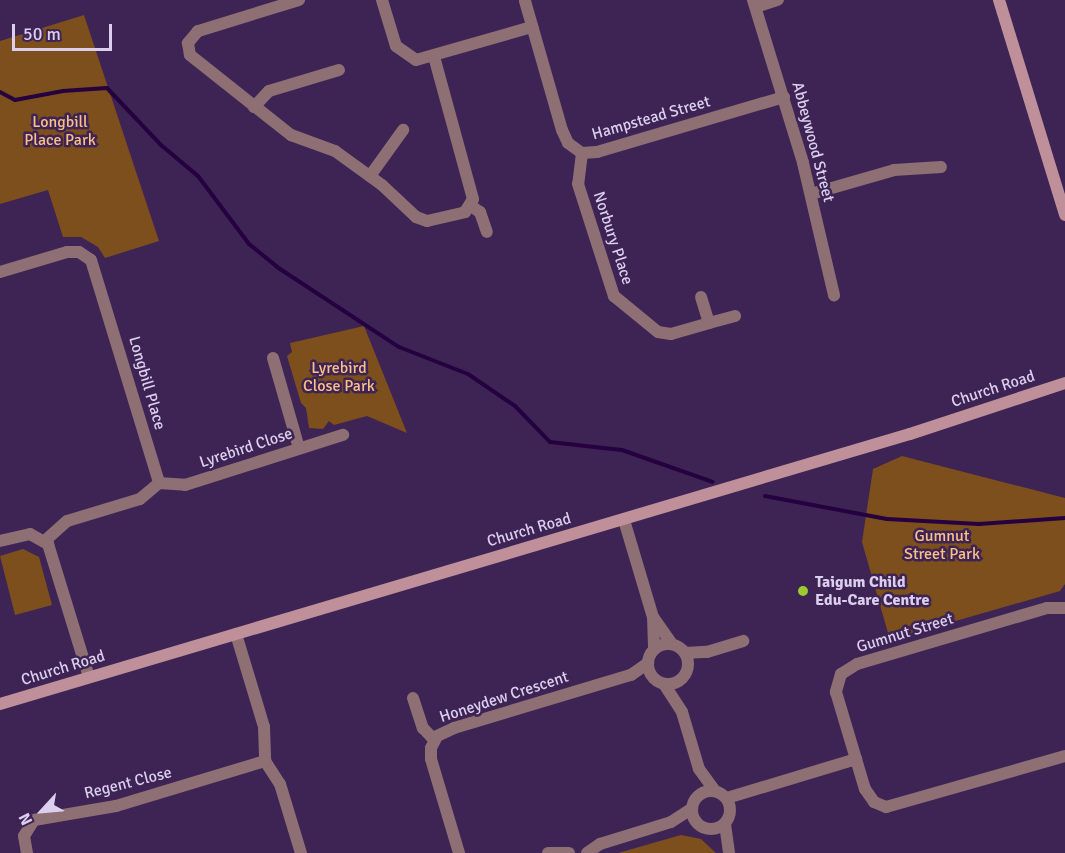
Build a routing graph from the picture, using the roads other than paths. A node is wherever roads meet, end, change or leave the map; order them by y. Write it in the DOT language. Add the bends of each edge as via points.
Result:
graph roads {
  1 [pos="299,0"];
  2 [pos="382,0"];
  3 [pos="778,0"];
  4 [pos="999,0"];
  5 [pos="525,2"];
  6 [pos="754,3"];
  7 [pos="532,27"];
  8 [pos="434,56"];
  9 [pos="339,70"];
  10 [pos="784,97"];
  11 [pos="254,107"];
  12 [pos="403,130"];
  13 [pos="582,153"];
  14 [pos="941,167"];
  15 [pos="370,176"];
  16 [pos="811,194"];
  17 [pos="471,206"];
  18 [pos="1065,215"];
  19 [pos="487,232"];
  20 [pos="0,272"];
  21 [pos="834,295"];
  22 [pos="701,297"];
  23 [pos="735,316"];
  24 [pos="709,323"];
  25 [pos="273,358"];
  26 [pos="1065,383"];
  27 [pos="343,435"];
  28 [pos="299,448"];
  29 [pos="159,483"];
  30 [pos="624,520"];
  31 [pos="0,541"];
  32 [pos="45,541"];
  33 [pos="1065,608"];
  34 [pos="653,617"];
  35 [pos="236,634"];
  36 [pos="743,641"];
  37 [pos="672,644"];
  38 [pos="654,649"];
  39 [pos="686,659"];
  40 [pos="648,663"];
  41 [pos="631,675"];
  42 [pos="652,676"];
  43 [pos="89,677"];
  44 [pos="681,680"];
  45 [pos="663,684"];
  46 [pos="413,698"];
  47 [pos="0,704"];
  48 [pos="682,712"];
  49 [pos="434,740"];
  50 [pos="1065,756"];
  51 [pos="856,759"];
  52 [pos="265,762"];
  53 [pos="699,769"];
  54 [pos="715,791"];
  55 [pos="699,795"];
  56 [pos="729,802"];
  57 [pos="693,815"];
  58 [pos="719,827"];
  59 [pos="728,850"];
  60 [pos="27,853"];
  61 [pos="301,853"];
  62 [pos="459,853"];
  63 [pos="548,853"];
  64 [pos="569,853"];
  65 [pos="587,853"];
  1 -- 11 [label="street" via="203,29 190,39 188,50 193,59"];
  2 -- 8 [label="street" via="400,51 416,60"];
  3 -- 6 [label="street"];
  4 -- 18 [label="street"];
  5 -- 7 [label="street, Hampstead Street"];
  6 -- 10 [label="street, Abbeywood Street"];
  7 -- 8 [label="street"];
  7 -- 13 [label="street, Hampstead Street" via="562,130 568,144"];
  8 -- 17 [label="street" via="471,182"];
  9 -- 11 [label="street" via="269,91"];
  10 -- 13 [label="street, Hampstead Street" via="597,152"];
  10 -- 16 [label="street, Abbeywood Street"];
  11 -- 15 [label="street" via="291,135 335,151"];
  12 -- 15 [label="street"];
  13 -- 24 [label="street, Norbury Place" via="578,184 614,296 658,332 671,334"];
  14 -- 16 [label="street" via="894,170"];
  15 -- 17 [label="street" via="421,220 434,221"];
  16 -- 21 [label="street, Abbeywood Street"];
  17 -- 19 [label="street" via="482,215"];
  20 -- 29 [label="street, Longbill Place" via="67,252 79,252 90,260"];
  22 -- 24 [label="street"];
  23 -- 24 [label="street, Norbury Place"];
  25 -- 28 [label="street"];
  26 -- 30 [label="street, Church Road"];
  27 -- 28 [label="street, Lyrebird Close"];
  28 -- 29 [label="street, Lyrebird Close" via="185,485"];
  29 -- 32 [label="street" via="140,499 68,521"];
  30 -- 34 [label="street"];
  30 -- 35 [label="street, Church Road"];
  31 -- 32 [label="street" via="30,534"];
  32 -- 43 [label="street"];
  33 -- 51 [label="street, Gumnut Street" via="1047,608 845,670 838,679 836,692"];
  34 -- 37 [label="street"];
  34 -- 38 [label="street"];
  35 -- 43 [label="street, Church Road"];
  35 -- 52 [label="street" via="264,727"];
  36 -- 39 [label="street"];
  37 -- 38 [label="street"];
  37 -- 39 [label="street"];
  38 -- 40 [label="street"];
  39 -- 44 [label="street"];
  40 -- 41 [label="street, Honeydew Crescent"];
  40 -- 42 [label="street"];
  41 -- 42 [label="street, Honeydew Crescent"];
  41 -- 49 [label="street, Honeydew Crescent" via="454,728"];
  42 -- 45 [label="street"];
  43 -- 47 [label="street, Church Road"];
  44 -- 45 [label="street"];
  44 -- 48 [label="street"];
  45 -- 48 [label="street"];
  46 -- 49 [label="street" via="423,728"];
  48 -- 53 [label="street"];
  49 -- 62 [label="street, Honeydew Crescent" via="431,759"];
  50 -- 51 [label="street, Gumnut Street" via="891,807 879,805 868,795"];
  51 -- 56 [label="street"];
  52 -- 60 [label="street, Regent Close" via="117,806 34,820 24,836"];
  52 -- 61 [label="street" via="280,784"];
  53 -- 54 [label="street"];
  53 -- 55 [label="street"];
  54 -- 55 [label="street"];
  54 -- 56 [label="street"];
  55 -- 57 [label="street"];
  56 -- 58 [label="street"];
  57 -- 58 [label="street"];
  57 -- 65 [label="street" via="605,842"];
  58 -- 59 [label="street"];
  63 -- 64 [label="street"];
}
